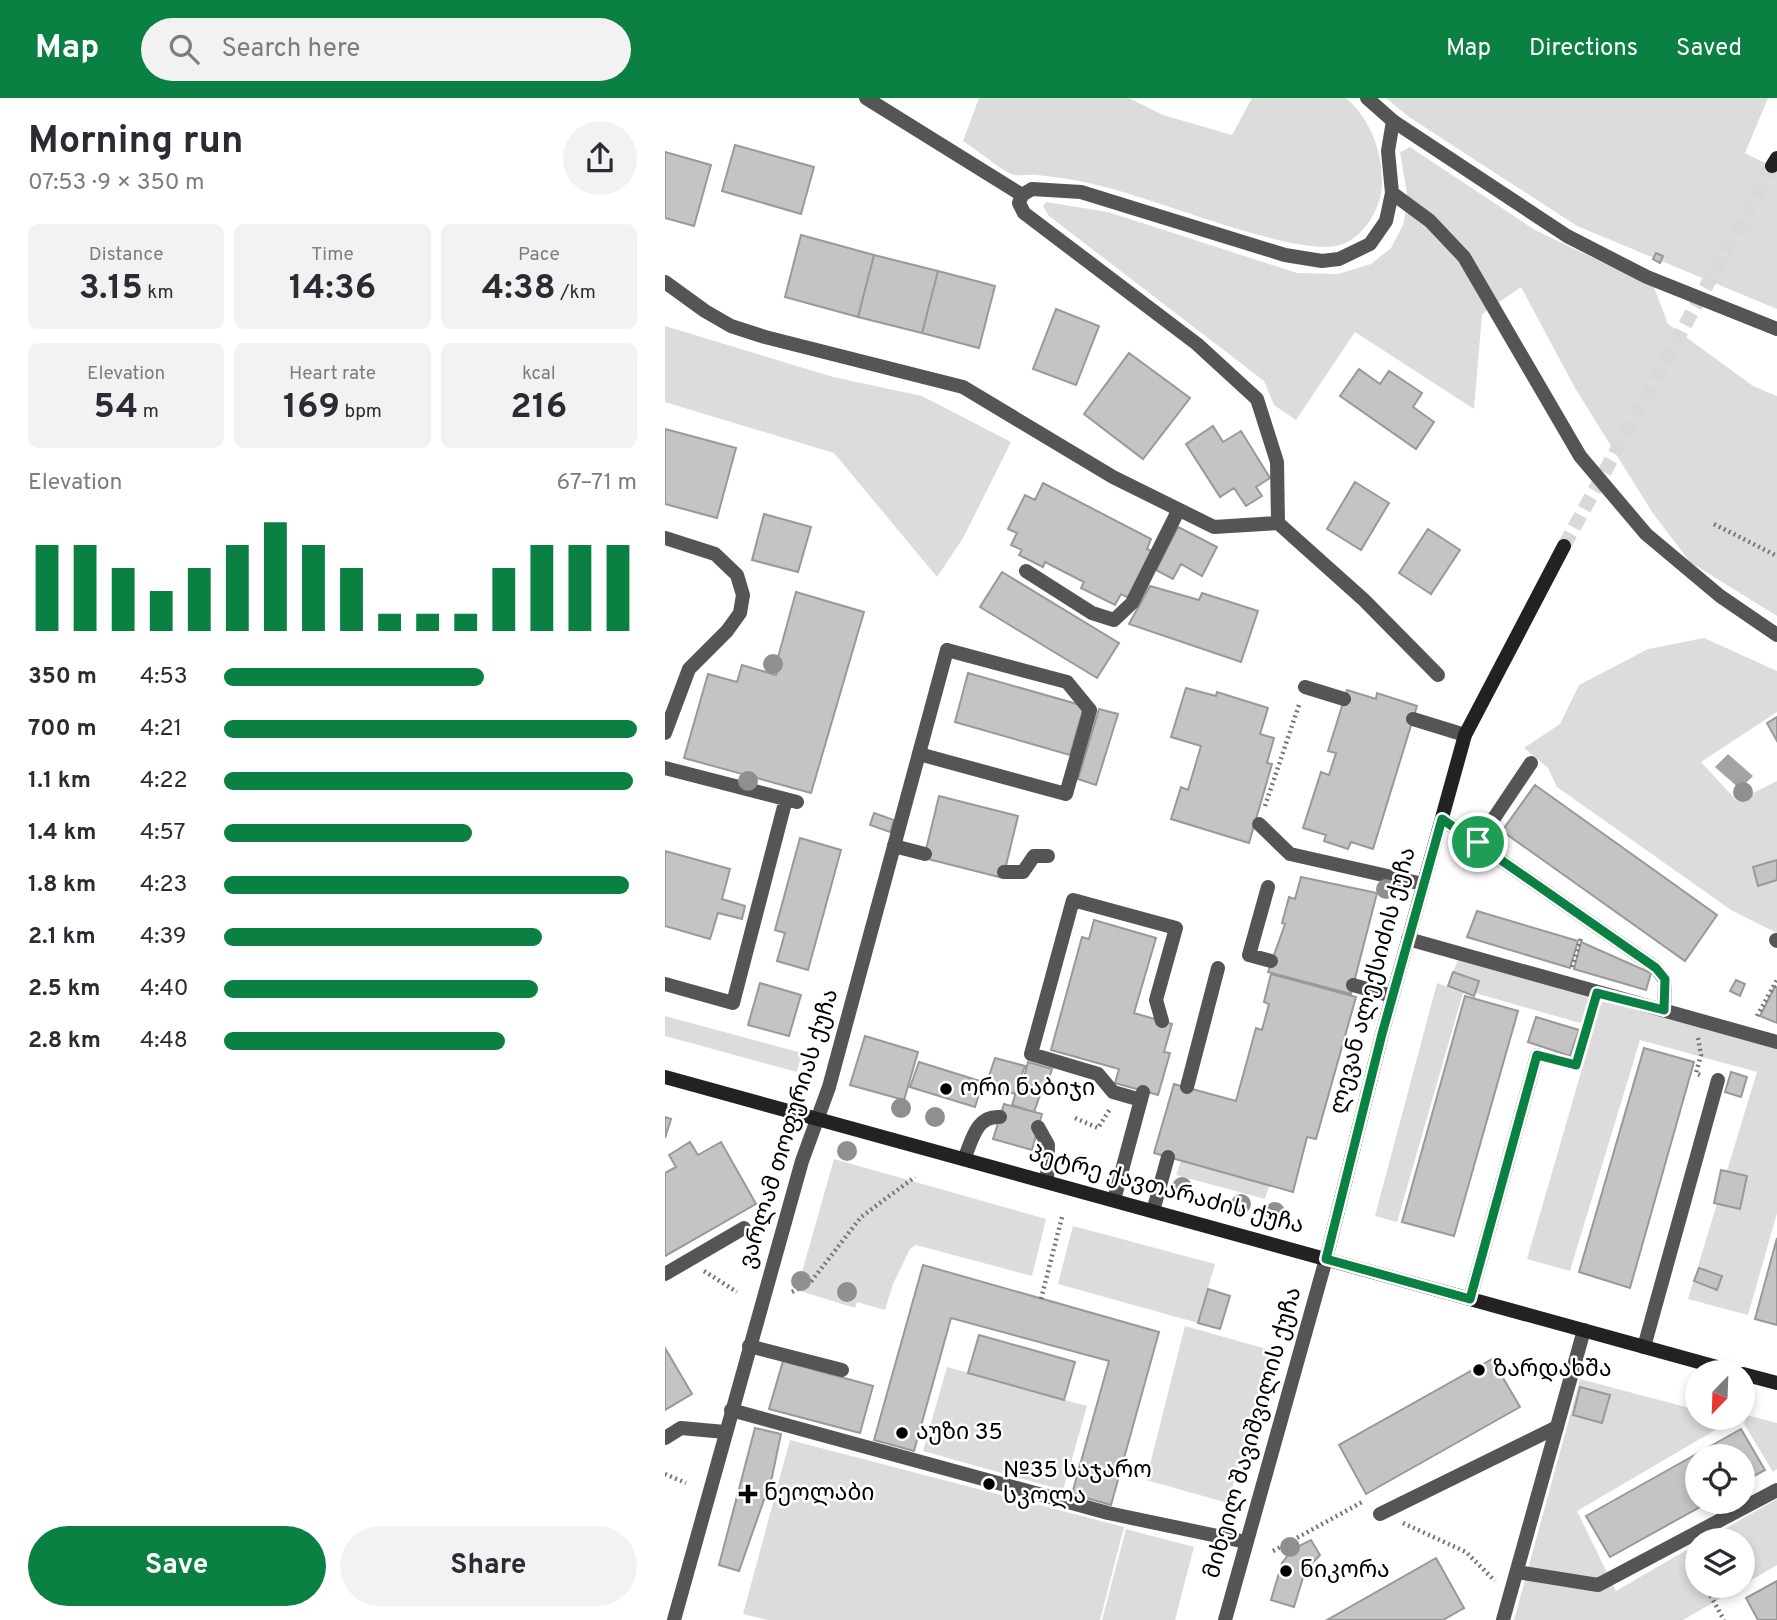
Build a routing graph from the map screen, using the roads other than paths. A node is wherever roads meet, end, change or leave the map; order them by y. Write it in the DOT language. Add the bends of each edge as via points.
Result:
graph roads {
  1 [pos="866,98"];
  2 [pos="1367,98"];
  3 [pos="1393,121"];
  4 [pos="1392,193"];
  5 [pos="1022,195"];
  6 [pos="665,282"];
  7 [pos="1777,329"];
  8 [pos="1178,511"];
  9 [pos="1278,523"];
  10 [pos="665,538"];
  11 [pos="1564,546"];
  12 [pos="1025,570"];
  13 [pos="1777,635"];
  14 [pos="1438,675"];
  15 [pos="1305,687"];
  16 [pos="1344,699"];
  17 [pos="1413,719"];
  18 [pos="665,733"];
  19 [pos="1465,735"];
  20 [pos="919,754"];
  21 [pos="1531,763"];
  22 [pos="665,768"];
  23 [pos="1442,819"];
  24 [pos="1259,824"];
  25 [pos="1478,842"];
  26 [pos="894,846"];
  27 [pos="925,854"];
  28 [pos="1048,856"];
  29 [pos="1004,872"];
  30 [pos="1423,884"];
  31 [pos="1268,887"];
  32 [pos="1408,939"];
  33 [pos="1271,961"];
  34 [pos="1219,968"];
  35 [pos="665,984"];
  36 [pos="1353,985"];
  37 [pos="1392,996"];
  38 [pos="1664,1010"];
  39 [pos="1162,1021"];
  40 [pos="1777,1042"];
  41 [pos="1537,1055"];
  42 [pos="665,1077"];
  43 [pos="1718,1080"];
  44 [pos="1187,1087"];
  45 [pos="1000,1117"];
  46 [pos="816,1118"];
  47 [pos="1038,1128"];
  48 [pos="1168,1157"];
  49 [pos="964,1159"];
  50 [pos="1047,1182"];
  51 [pos="1114,1200"];
  52 [pos="1153,1212"];
  53 [pos="744,1228"];
  54 [pos="1326,1259"];
  55 [pos="665,1274"];
  56 [pos="1470,1299"];
  57 [pos="1584,1330"];
  58 [pos="749,1346"];
  59 [pos="1644,1347"];
  60 [pos="1691,1360"];
  61 [pos="842,1370"];
  62 [pos="1755,1378"];
  63 [pos="1777,1384"];
  64 [pos="731,1410"];
  65 [pos="1557,1427"];
  66 [pos="725,1432"];
  67 [pos="665,1438"];
  68 [pos="1777,1490"];
  69 [pos="1380,1514"];
  70 [pos="1246,1542"];
  71 [pos="1517,1572"];
  72 [pos="672,1619"];
  73 [pos="1225,1620"];
  74 [pos="1503,1620"];
  1 -- 5 [label="street"];
  2 -- 3 [label="street"];
  3 -- 4 [label="street" via="1388,151"];
  3 -- 7 [label="street" via="1567,236 1647,276"];
  4 -- 5 [label="street" via="1386,221 1370,244 1356,253 1322,261 1285,255 1081,192 1032,189"];
  4 -- 13 [label="street" via="1430,220 1465,257 1580,456 1646,534 1720,596"];
  5 -- 9 [label="street" via="1019,203 1024,213 1197,344 1257,399 1277,462"];
  6 -- 8 [label="street" via="731,326 963,387"];
  8 -- 9 [label="street" via="1214,527"];
  8 -- 12 [label="street" via="1132,603 1115,620 1092,613"];
  9 -- 14 [label="street"];
  10 -- 18 [label="street" via="715,554 737,575 743,595 740,613 727,631 689,669"];
  11 -- 19 [label="main road, ლევან ალექსიძის ქუჩა"];
  15 -- 16 [label="street"];
  17 -- 19 [label="street"];
  19 -- 23 [label="main road, ლევან ალექსიძის ქუჩა"];
  20 -- 20 [label="street, ვარლამ თოფურიას ქუჩა" via="947,650 1067,682 1090,710 1066,794"];
  20 -- 26 [label="street, ვარლამ თოფურიას ქუჩა"];
  21 -- 25 [label="street"];
  22 -- 35 [label="street" via="792,800 733,1003"];
  23 -- 25 [label="street"];
  23 -- 30 [label="main road, ლევან ალექსიძის ქუჩა"];
  24 -- 30 [label="street" via="1290,854"];
  25 -- 38 [label="street" via="1656,968 1665,979"];
  26 -- 27 [label="street"];
  26 -- 46 [label="street, ვარლამ თოფურიას ქუჩა" via="829,1087"];
  28 -- 29 [label="street" via="1034,856 1023,872"];
  30 -- 32 [label="main road, ლევან ალექსიძის ქუჩა"];
  31 -- 33 [label="street" via="1249,955"];
  32 -- 37 [label="main road, ლევან ალექსიძის ქუჩა"];
  32 -- 38 [label="street"];
  34 -- 44 [label="street"];
  36 -- 37 [label="street"];
  37 -- 54 [label="main road, ლევან ალექსიძის ქუჩა"];
  38 -- 40 [label="street"];
  39 -- 51 [label="street" via="1156,1000 1176,928 1073,900 1031,1054 1098,1074 1113,1092 1142,1095"];
  41 -- 56 [label="street"];
  42 -- 46 [label="main road, პეტრე ქავთარაძის ქუჩა"];
  43 -- 59 [label="street"];
  45 -- 49 [label="street" via="985,1119 978,1126"];
  46 -- 49 [label="main road, პეტრე ქავთარაძის ქუჩა"];
  46 -- 58 [label="street, ვარლამ თოფურიას ქუჩა"];
  47 -- 50 [label="street" via="1048,1145"];
  48 -- 52 [label="street"];
  49 -- 50 [label="main road, პეტრე ქავთარაძის ქუჩა"];
  50 -- 51 [label="main road, პეტრე ქავთარაძის ქუჩა"];
  51 -- 52 [label="main road, პეტრე ქავთარაძის ქუჩა"];
  52 -- 54 [label="main road, პეტრე ქავთარაძის ქუჩა"];
  53 -- 55 [label="street"];
  54 -- 56 [label="main road, პეტრე ქავთარაძის ქუჩა"];
  54 -- 70 [label="street, მიხეილ შავიშვილის ქუჩა"];
  56 -- 57 [label="main road, პეტრე ქავთარაძის ქუჩა"];
  57 -- 59 [label="main road, პეტრე ქავთარაძის ქუჩა"];
  57 -- 65 [label="street"];
  58 -- 61 [label="street"];
  58 -- 64 [label="street, ვარლამ თოფურიას ქუჩა"];
  59 -- 60 [label="main road, პეტრე ქავთარაძის ქუჩა"];
  62 -- 63 [label="main road"];
  64 -- 66 [label="street, ვარლამ თოფურიას ქუჩა"];
  64 -- 70 [label="street" via="1108,1513"];
  65 -- 69 [label="street"];
  65 -- 71 [label="street"];
  66 -- 67 [label="street" via="681,1428"];
  66 -- 72 [label="street, ვარლამ თოფურიას ქუჩა"];
  68 -- 71 [label="street" via="1598,1584"];
  70 -- 73 [label="street, მიხეილ შავიშვილის ქუჩა"];
  71 -- 74 [label="street"];
}
